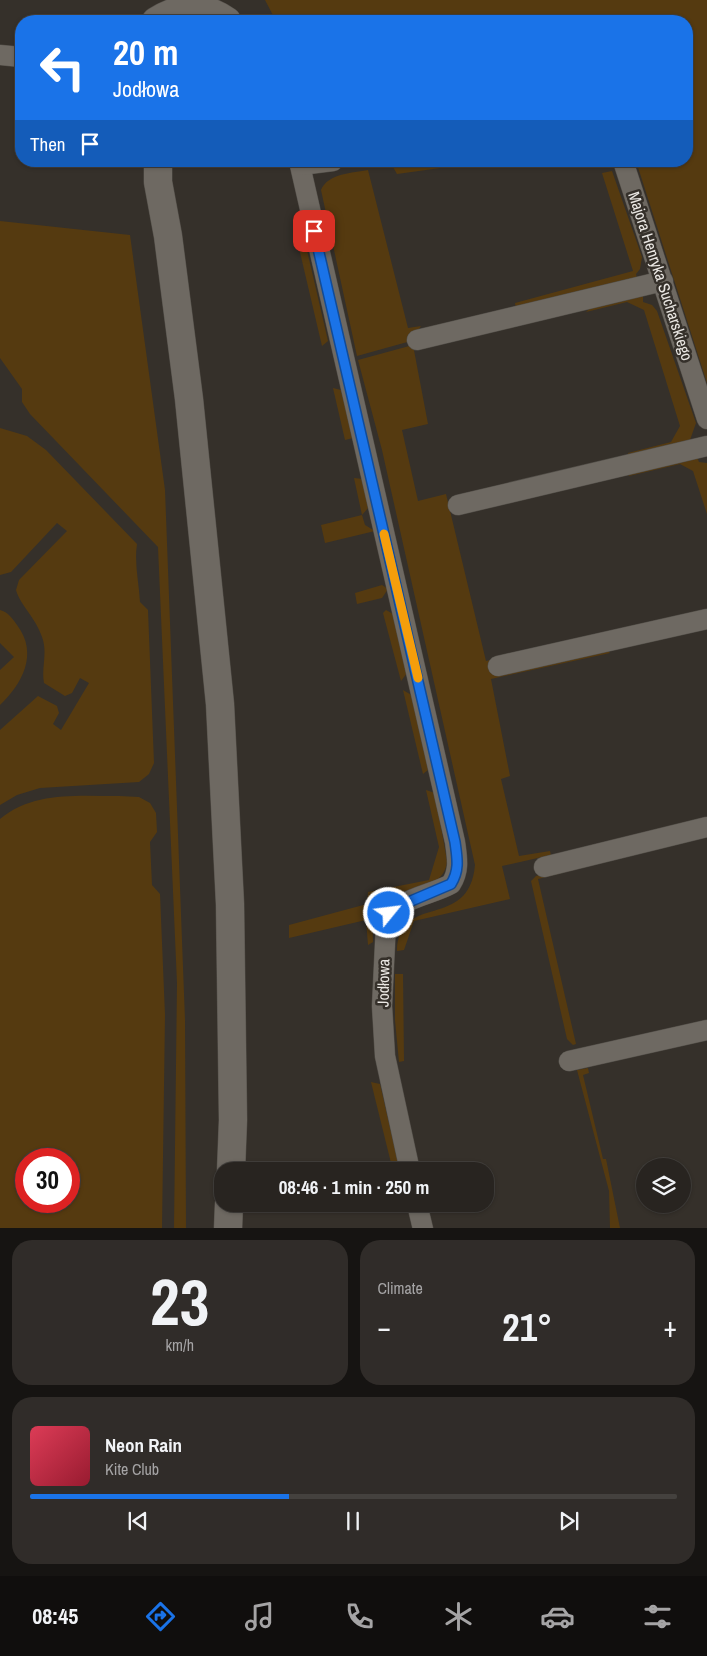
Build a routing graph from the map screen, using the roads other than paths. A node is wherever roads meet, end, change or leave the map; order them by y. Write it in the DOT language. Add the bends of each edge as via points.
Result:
graph roads {
  1 [pos="196,4"];
  2 [pos="163,12"];
  3 [pos="218,15"];
  4 [pos="0,55"];
  5 [pos="15,56"];
  6 [pos="158,167"];
  7 [pos="176,167"];
  8 [pos="301,167"];
  9 [pos="626,167"];
  10 [pos="168,236"];
  11 [pos="662,281"];
  12 [pos="417,340"];
  13 [pos="707,419"];
  14 [pos="707,446"];
  15 [pos="458,505"];
  16 [pos="707,619"];
  17 [pos="498,666"];
  18 [pos="707,827"];
  19 [pos="544,867"];
  20 [pos="707,1030"];
  21 [pos="569,1061"];
  22 [pos="231,1162"];
  23 [pos="408,1162"];
  24 [pos="229,1212"];
  25 [pos="419,1212"];
  26 [pos="228,1228"];
  27 [pos="423,1228"];
  1 -- 2 [label="main road"];
  1 -- 3 [label="main road"];
  4 -- 5 [label="street"];
  6 -- 10 [label="main road"];
  7 -- 10 [label="main road"];
  8 -- 23 [label="street, Jodłowa" via="458,863 451,884 397,907 389,913 386,922 382,977 384,1048"];
  9 -- 11 [label="street, Majora Henryka Sucharskiego"];
  10 -- 22 [label="main road" via="191,418 220,704 230,904"];
  11 -- 12 [label="street"];
  11 -- 13 [label="street, Majora Henryka Sucharskiego"];
  14 -- 15 [label="street"];
  16 -- 17 [label="street"];
  18 -- 19 [label="street"];
  20 -- 21 [label="street"];
  24 -- 26 [label="main road"];
  25 -- 27 [label="street"];
}
